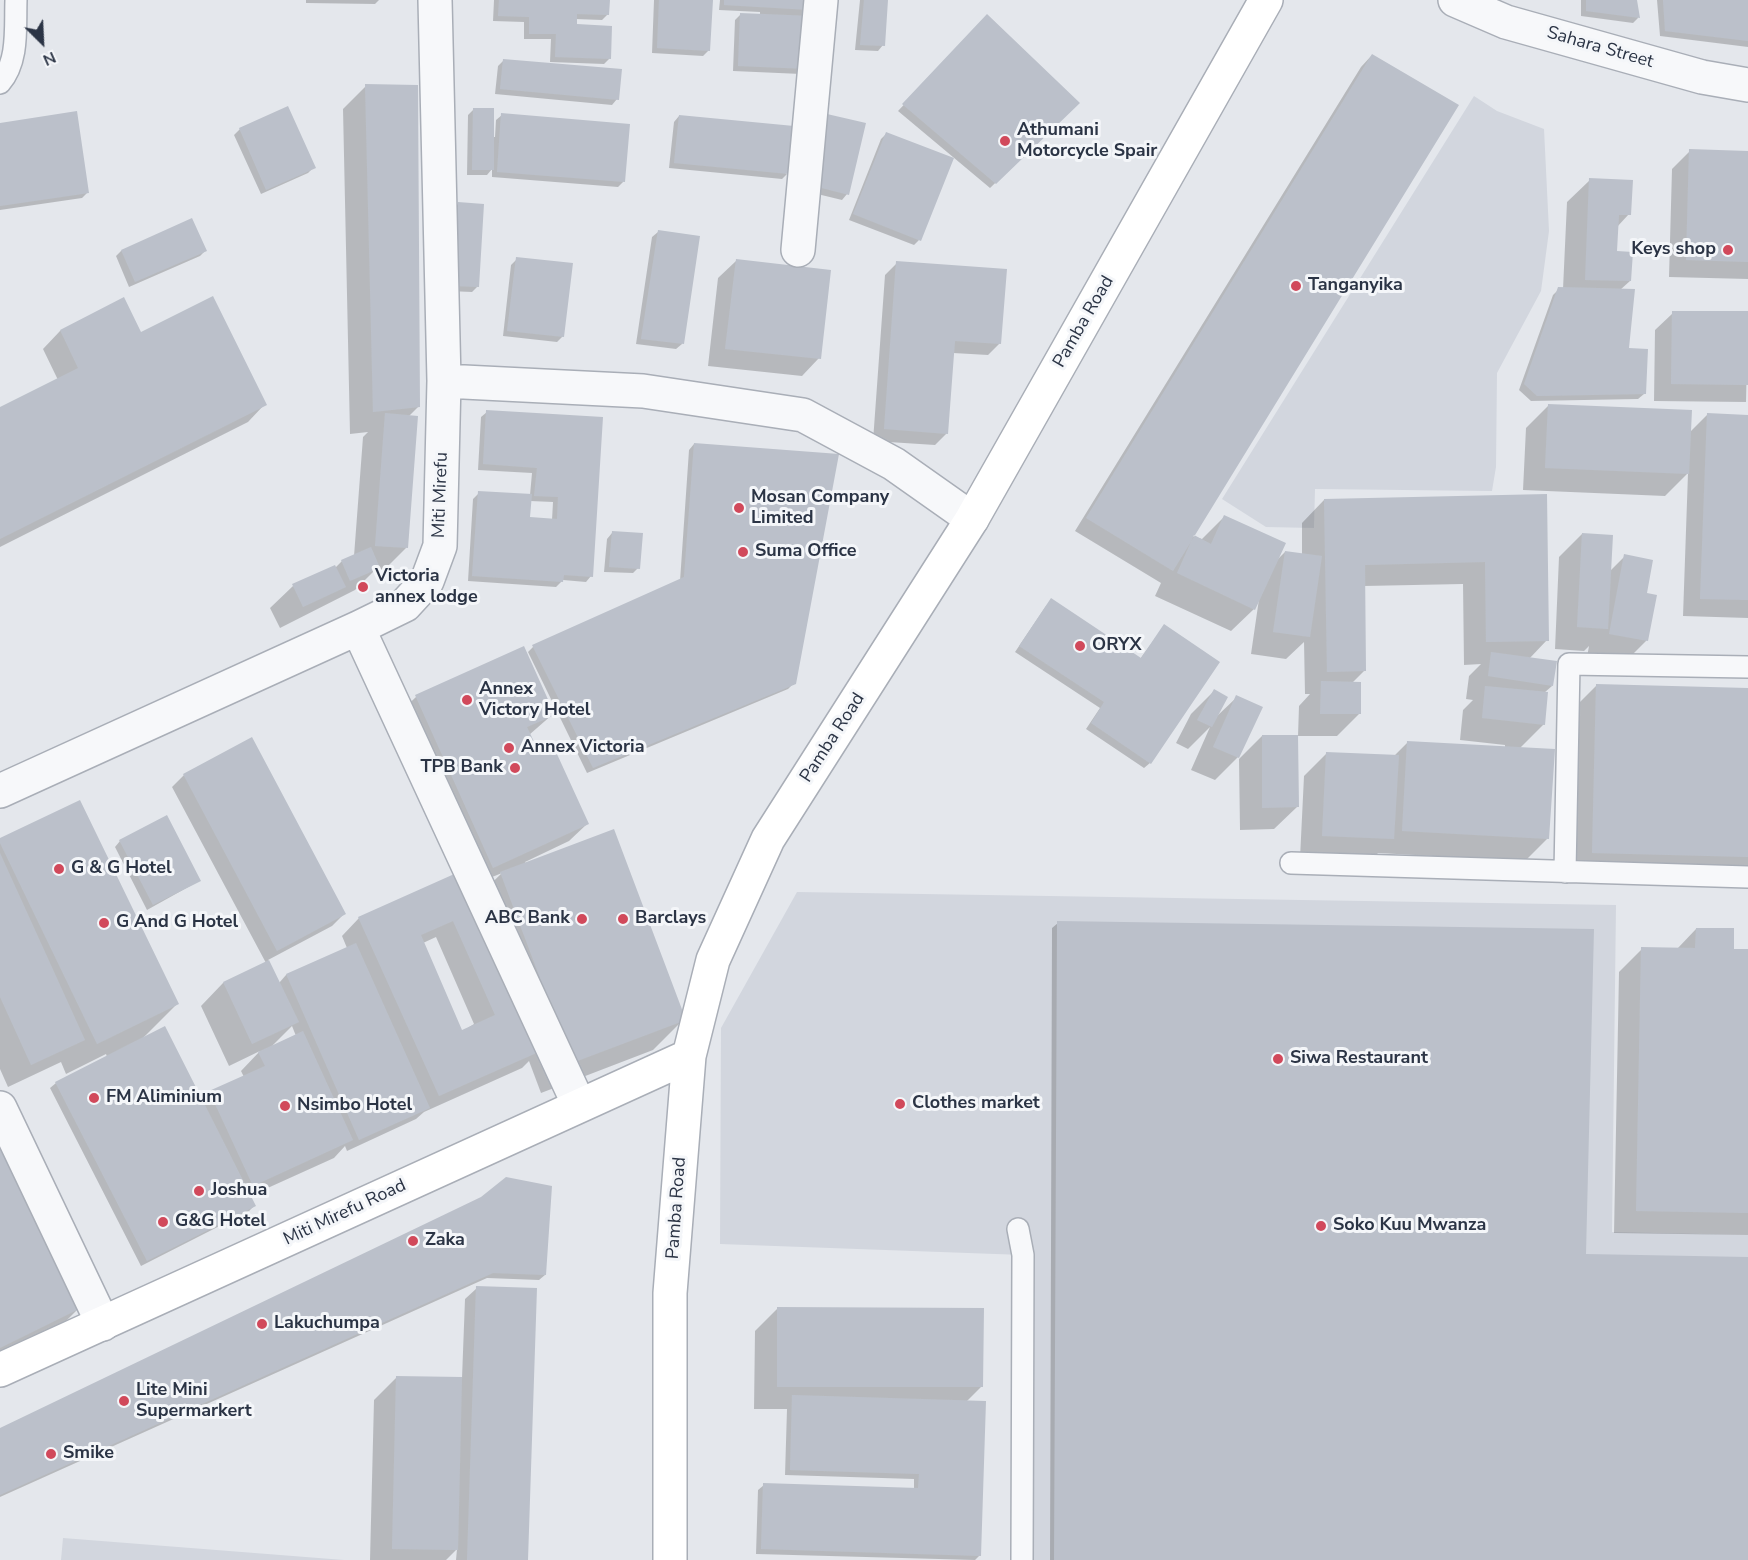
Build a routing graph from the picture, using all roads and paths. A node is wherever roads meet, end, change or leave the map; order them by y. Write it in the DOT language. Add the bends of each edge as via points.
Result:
graph roads {
  1 [pos="16,0"];
  2 [pos="435,0"];
  3 [pos="821,0"];
  4 [pos="1266,0"];
  5 [pos="1455,0"];
  6 [pos="0,83"];
  7 [pos="1748,85"];
  8 [pos="798,250"];
  9 [pos="444,381"];
  10 [pos="972,519"];
  11 [pos="358,628"];
  12 [pos="1748,667"];
  13 [pos="0,791"];
  14 [pos="1291,863"];
  15 [pos="1565,872"];
  16 [pos="1748,877"];
  17 [pos="690,1056"];
  18 [pos="579,1105"];
  19 [pos="0,1108"];
  20 [pos="1018,1229"];
  21 [pos="103,1324"];
  22 [pos="0,1370"];
  23 [pos="670,1560"];
  24 [pos="1022,1560"];
  1 -- 6 [label="lane" via="15,47 10,72"];
  2 -- 9 [label="street, Miti Mirefu"];
  3 -- 8 [label="street"];
  4 -- 10 [label="main road, Pamba Road"];
  5 -- 7 [label="street, Sahara Street" via="1506,22 1702,77"];
  9 -- 10 [label="street" via="642,391 803,415 894,464"];
  9 -- 11 [label="street, Miti Mirefu" via="440,546 427,581 405,605"];
  10 -- 17 [label="main road, Pamba Road" via="768,838 713,960"];
  11 -- 13 [label="street, Miti Mirefu"];
  11 -- 18 [label="street"];
  12 -- 15 [label="lane" via="1569,664"];
  14 -- 15 [label="lane"];
  15 -- 16 [label="lane"];
  17 -- 18 [label="main road, Miti Mirefu Road"];
  17 -- 23 [label="main road, Pamba Road" via="670,1293"];
  18 -- 21 [label="main road, Miti Mirefu Road"];
  19 -- 21 [label="street"];
  20 -- 24 [label="lane" via="1023,1255"];
  21 -- 22 [label="main road, Miti Mirefu Road"];
}
